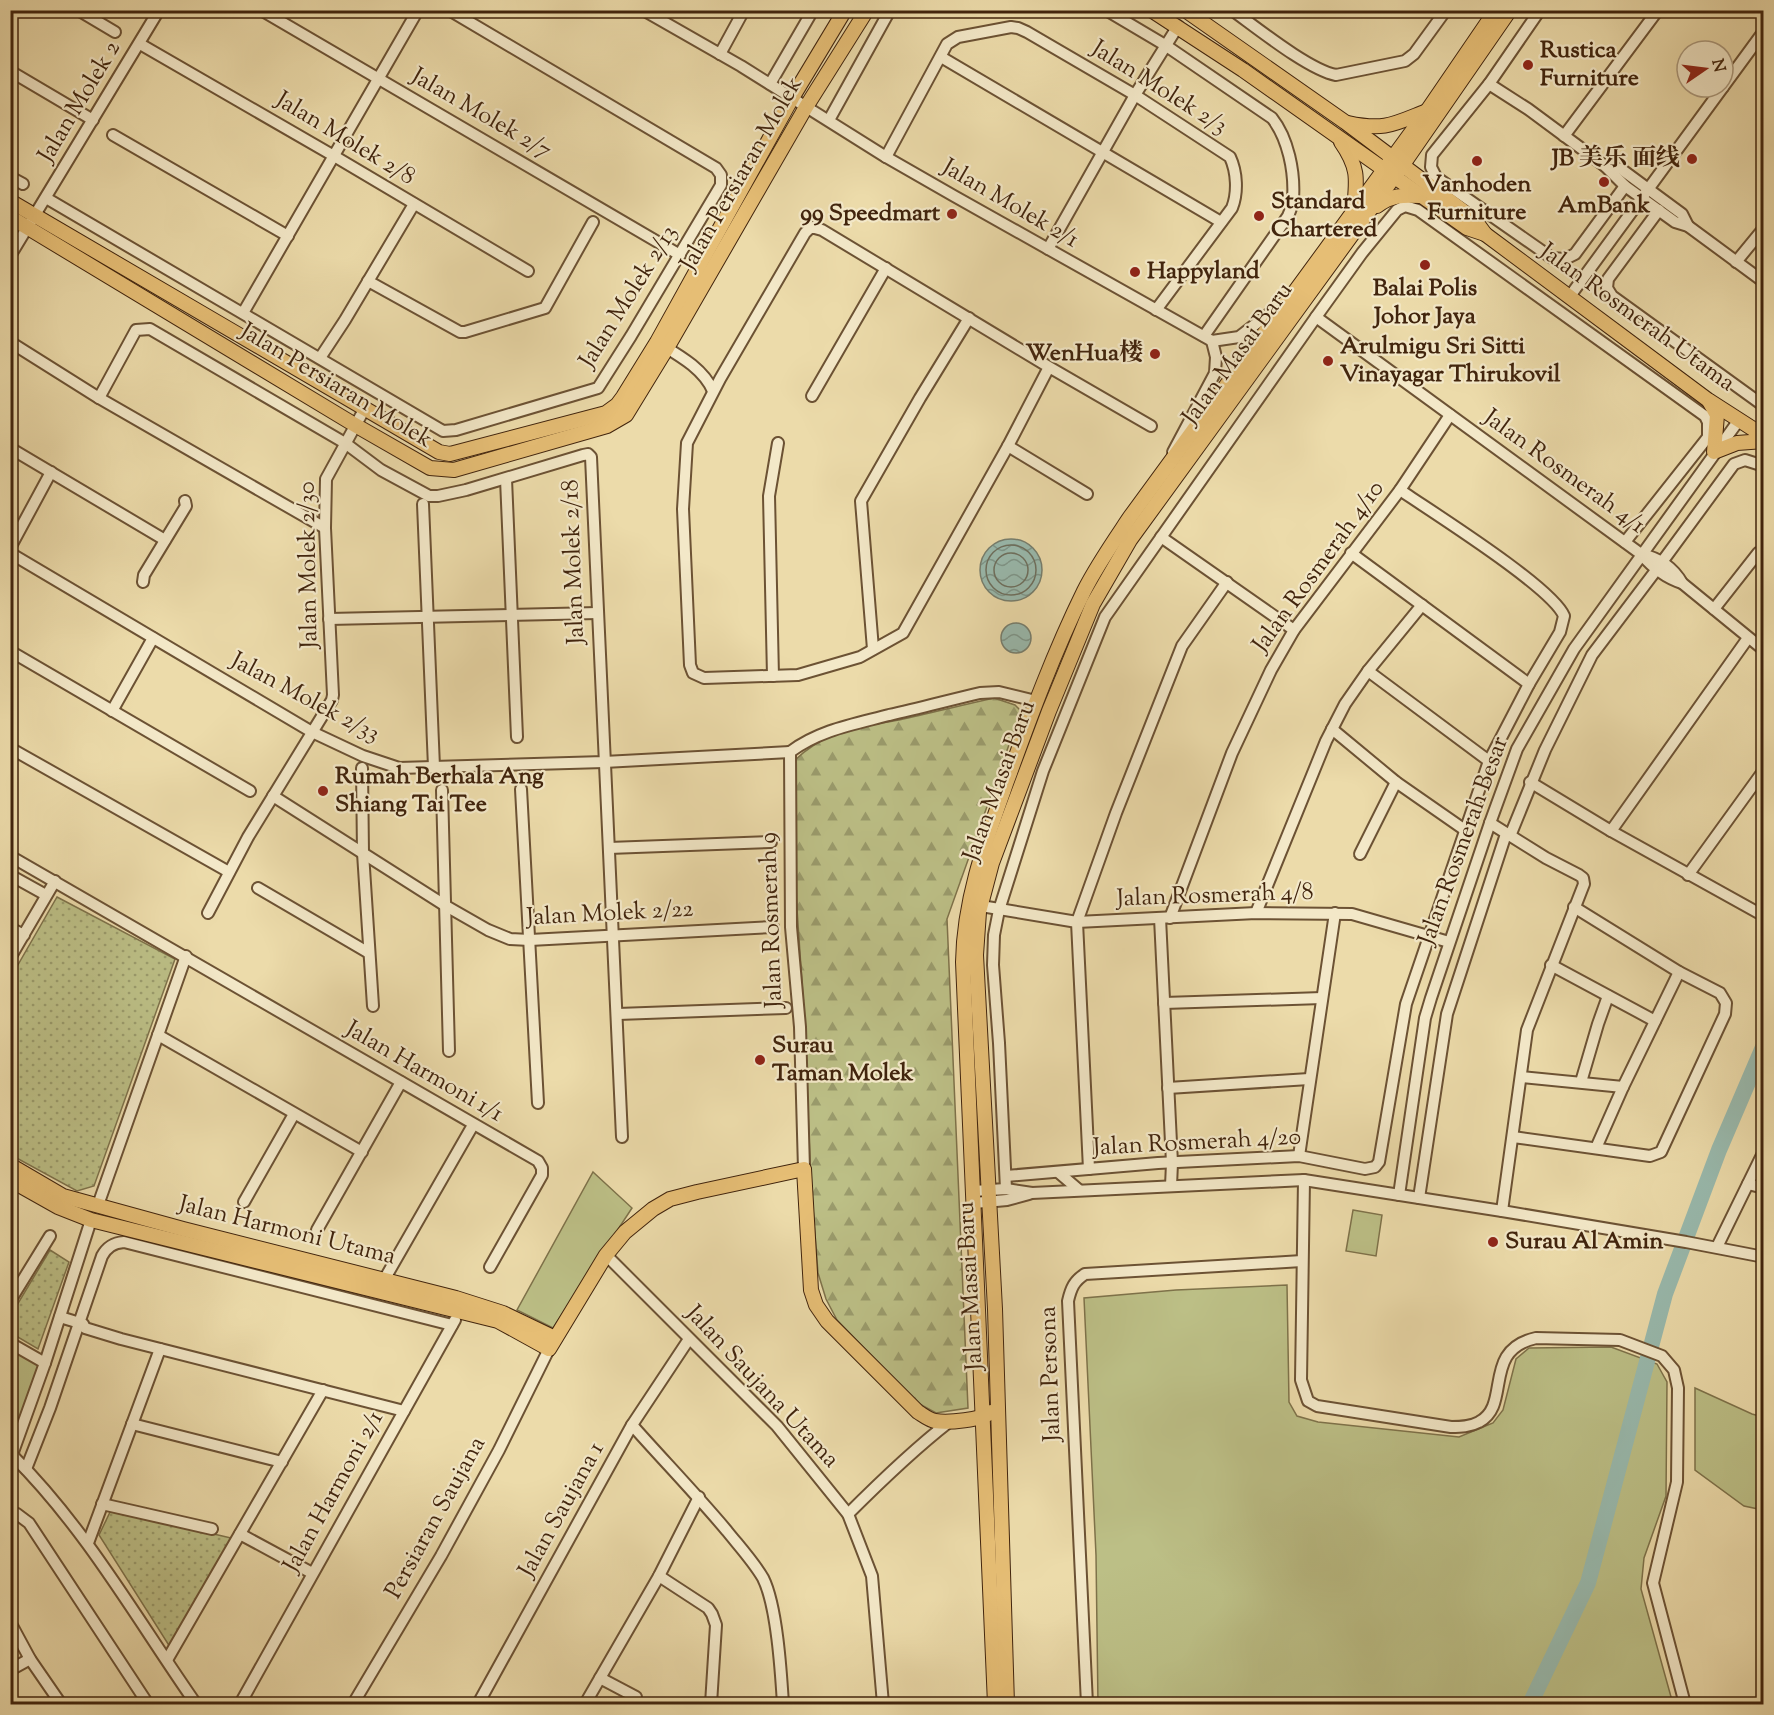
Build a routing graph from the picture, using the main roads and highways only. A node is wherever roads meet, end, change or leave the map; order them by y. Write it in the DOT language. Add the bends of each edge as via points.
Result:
graph roads {
  1 [pos="845,10"];
  2 [pos="867,10"];
  3 [pos="1152,10"];
  4 [pos="1185,10"];
  5 [pos="1496,10"];
  6 [pos="1510,10"];
  7 [pos="1427,111"];
  8 [pos="1345,122"];
  9 [pos="1336,135"];
  10 [pos="1424,135"];
  11 [pos="1393,168"];
  12 [pos="1425,191"];
  13 [pos="10,201"];
  14 [pos="1360,213"];
  15 [pos="10,217"];
  16 [pos="32,221"];
  17 [pos="662,345"];
  18 [pos="1708,400"];
  19 [pos="1764,438"];
  20 [pos="1036,701"];
  21 [pos="1040,734"];
  22 [pos="10,1165"];
  23 [pos="10,1180"];
  24 [pos="464,1306"];
  25 [pos="552,1343"];
  26 [pos="998,1397"];
  27 [pos="984,1416"];
  28 [pos="995,1704"];
  29 [pos="1007,1704"];
  1 -- 17 [label="main road, Jalan Persiaran Molek" via="792,98"];
  2 -- 17 [label="main road, Jalan Persiaran Molek"];
  3 -- 9 [label="main road"];
  4 -- 8 [label="main road"];
  5 -- 7 [label="main road, Jalan Masai Baru"];
  6 -- 10 [label="main road, Jalan Masai Baru"];
  7 -- 8 [label="main road" via="1387,127"];
  7 -- 11 [label="main road, Jalan Masai Baru"];
  8 -- 11 [label="main road"];
  9 -- 11 [label="main road"];
  9 -- 14 [label="main road" via="1352,159"];
  10 -- 11 [label="main road, Jalan Masai Baru"];
  10 -- 12 [label="main road" via="1417,163"];
  11 -- 12 [label="main road, Jalan Rosmerah Utama"];
  11 -- 14 [label="main road, Jalan Masai Baru"];
  12 -- 14 [label="main road" via="1398,195"];
  12 -- 18 [label="main road, Jalan Rosmerah Utama" via="1474,219 1485,234"];
  13 -- 16 [label="main road, Jalan Persiaran Molek"];
  14 -- 20 [label="main road, Jalan Masai Baru" via="1296,292 1130,517 1085,590"];
  14 -- 21 [label="main road, Jalan Masai Baru" via="1130,540 1093,604"];
  15 -- 16 [label="main road, Jalan Persiaran Molek"];
  16 -- 17 [label="main road, Jalan Persiaran Molek" via="439,452 450,454 606,413 617,405"];
  16 -- 17 [label="main road, Jalan Persiaran Molek" via="355,425 430,468 454,470 618,421 626,415"];
  18 -- 19 [label="main road, Jalan Rosmerah Utama"];
  18 -- 19 [label="main road" via="1717,415 1714,452"];
  20 -- 21 [label="main road" via="1044,714"];
  20 -- 27 [label="main road, Jalan Masai Baru" via="975,874 966,918 963,962"];
  21 -- 26 [label="main road, Jalan Masai Baru" via="992,863 981,906 976,956"];
  22 -- 24 [label="main road, Jalan Harmoni Utama" via="63,1196 384,1280"];
  23 -- 24 [label="main road, Jalan Harmoni Utama" via="58,1208 91,1220"];
  24 -- 25 [label="main road, Jalan Harmoni Utama" via="503,1313"];
  25 -- 27 [label="main road, Jalan Rosmerah 9" via="606,1255 625,1232 653,1209 670,1199 804,1169 811,1290 827,1321 918,1413 933,1421 949,1422"];
  26 -- 27 [label="main road" via="992,1411"];
  26 -- 29 [label="main road, Jalan Masai Baru"];
  27 -- 28 [label="main road, Jalan Masai Baru"];
}
